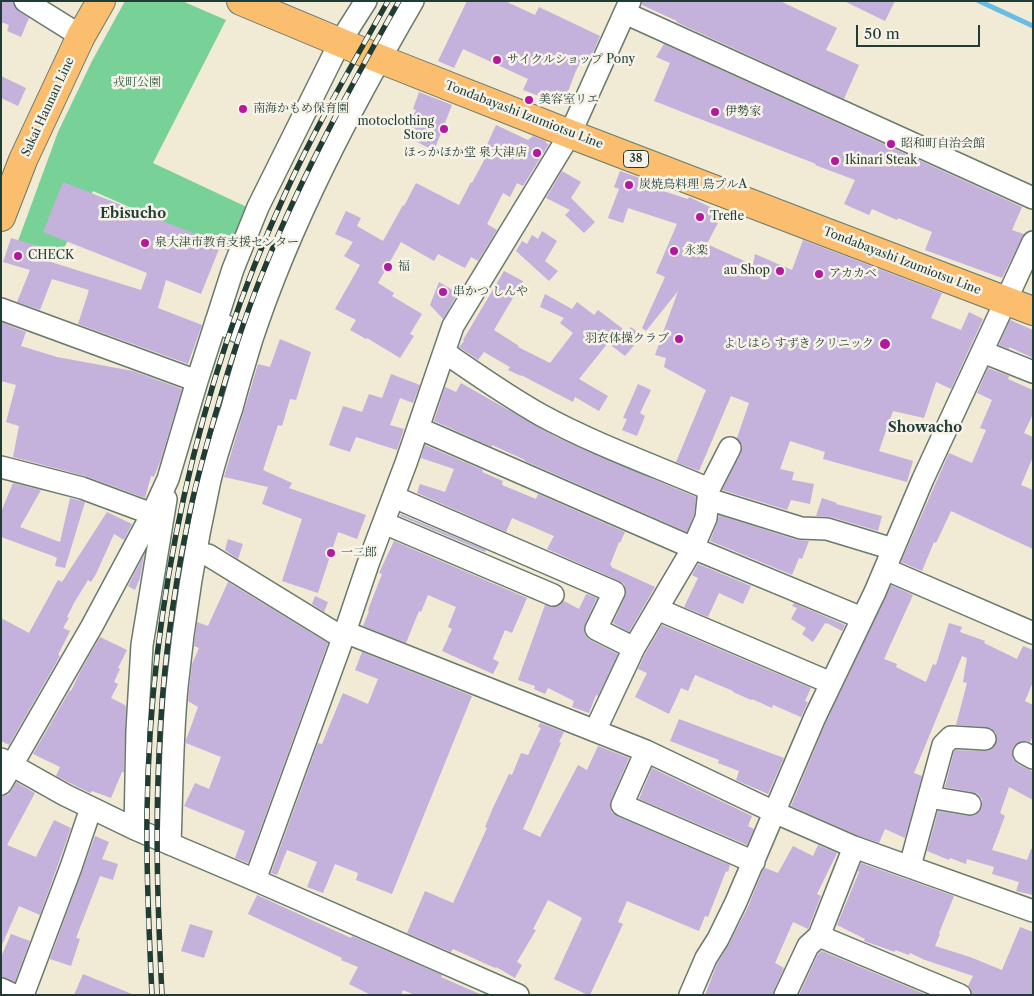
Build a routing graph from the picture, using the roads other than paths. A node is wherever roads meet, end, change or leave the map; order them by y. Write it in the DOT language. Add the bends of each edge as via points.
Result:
graph roads {
  1 [pos="25,1"];
  2 [pos="101,1"];
  3 [pos="241,1"];
  4 [pos="366,1"];
  5 [pos="413,1"];
  6 [pos="627,7"];
  7 [pos="81,36"];
  8 [pos="340,42"];
  9 [pos="380,59"];
  10 [pos="570,134"];
  11 [pos="1033,198"];
  12 [pos="1,217"];
  13 [pos="1033,242"];
  14 [pos="1006,300"];
  15 [pos="1,309"];
  16 [pos="1033,311"];
  17 [pos="216,321"];
  18 [pos="252,339"];
  19 [pos="444,352"];
  20 [pos="982,352"];
  21 [pos="1033,372"];
  22 [pos="197,381"];
  23 [pos="418,428"];
  24 [pos="730,448"];
  25 [pos="1,467"];
  26 [pos="168,479"];
  27 [pos="709,494"];
  28 [pos="394,496"];
  29 [pos="152,514"];
  30 [pos="384,523"];
  31 [pos="693,548"];
  32 [pos="893,549"];
  33 [pos="208,555"];
  34 [pos="884,569"];
  35 [pos="554,595"];
  36 [pos="657,610"];
  37 [pos="862,618"];
  38 [pos="1033,633"];
  39 [pos="344,635"];
  40 [pos="634,648"];
  41 [pos="831,683"];
  42 [pos="595,731"];
  43 [pos="985,739"];
  44 [pos="646,750"];
  45 [pos="7,762"];
  46 [pos="1,784"];
  47 [pos="929,797"];
  48 [pos="970,804"];
  49 [pos="91,808"];
  50 [pos="774,812"];
  51 [pos="135,829"];
  52 [pos="177,846"];
  53 [pos="854,847"];
  54 [pos="754,862"];
  55 [pos="910,866"];
  56 [pos="256,880"];
  57 [pos="1033,911"];
  58 [pos="819,936"];
  59 [pos="1,989"];
  60 [pos="496,990"];
  61 [pos="14,995"];
  62 [pos="23,995"];
  63 [pos="518,995"];
  64 [pos="690,995"];
  65 [pos="786,995"];
  66 [pos="960,995"];
  1 -- 7 [label="street"];
  2 -- 7 [label="main road, Sakai Hannan Line"];
  3 -- 8 [label="main road, Tondabayashi Izumiotsu Line / 38"];
  4 -- 8 [label="street"];
  5 -- 9 [label="street"];
  6 -- 10 [label="street"];
  6 -- 11 [label="street"];
  7 -- 12 [label="main road, Sakai Hannan Line" via="23,160"];
  8 -- 9 [label="main road, Tondabayashi Izumiotsu Line / 38"];
  8 -- 17 [label="street" via="258,207"];
  9 -- 10 [label="main road, Tondabayashi Izumiotsu Line / 38"];
  9 -- 18 [label="street" via="329,155 270,289"];
  10 -- 14 [label="main road, Tondabayashi Izumiotsu Line / 38"];
  10 -- 19 [label="street" via="453,326"];
  13 -- 14 [label="street"];
  14 -- 16 [label="main road, Tondabayashi Izumiotsu Line / 38"];
  14 -- 20 [label="street"];
  15 -- 22 [label="street"];
  17 -- 18 [label="street"];
  17 -- 22 [label="street"];
  18 -- 52 [label="street" via="211,478 198,537 177,688 173,742"];
  19 -- 23 [label="street"];
  19 -- 27 [label="street" via="541,415"];
  20 -- 21 [label="street"];
  20 -- 32 [label="street"];
  22 -- 26 [label="street"];
  23 -- 28 [label="street"];
  23 -- 31 [label="street"];
  24 -- 27 [label="street"];
  25 -- 29 [label="street" via="82,488"];
  26 -- 29 [label="street"];
  26 -- 51 [label="street" via="142,645"];
  27 -- 31 [label="street" via="706,518"];
  27 -- 32 [label="street" via="801,528 827,529"];
  28 -- 30 [label="street"];
  28 -- 40 [label="street" via="614,592 596,629"];
  29 -- 45 [label="street" via="92,626"];
  30 -- 35 [label="street"];
  30 -- 39 [label="street"];
  31 -- 36 [label="street"];
  31 -- 37 [label="street"];
  32 -- 34 [label="street"];
  33 -- 39 [label="street"];
  34 -- 37 [label="street"];
  34 -- 38 [label="street"];
  36 -- 40 [label="street"];
  36 -- 41 [label="street"];
  37 -- 41 [label="street"];
  39 -- 42 [label="street"];
  39 -- 56 [label="street"];
  40 -- 42 [label="street"];
  41 -- 50 [label="street"];
  42 -- 44 [label="street"];
  43 -- 47 [label="street" via="951,737 943,745"];
  44 -- 50 [label="street"];
  44 -- 54 [label="street" via="622,805"];
  45 -- 46 [label="street"];
  45 -- 49 [label="street"];
  47 -- 48 [label="street"];
  47 -- 55 [label="street"];
  49 -- 51 [label="street"];
  49 -- 62 [label="street"];
  50 -- 53 [label="street"];
  50 -- 54 [label="street"];
  51 -- 52 [label="street"];
  52 -- 56 [label="street"];
  53 -- 55 [label="street"];
  53 -- 58 [label="street"];
  54 -- 64 [label="street"];
  55 -- 57 [label="street"];
  56 -- 60 [label="street"];
  58 -- 65 [label="street" via="808,946"];
  58 -- 66 [label="street"];
  59 -- 61 [label="street"];
  60 -- 63 [label="street"];
}
